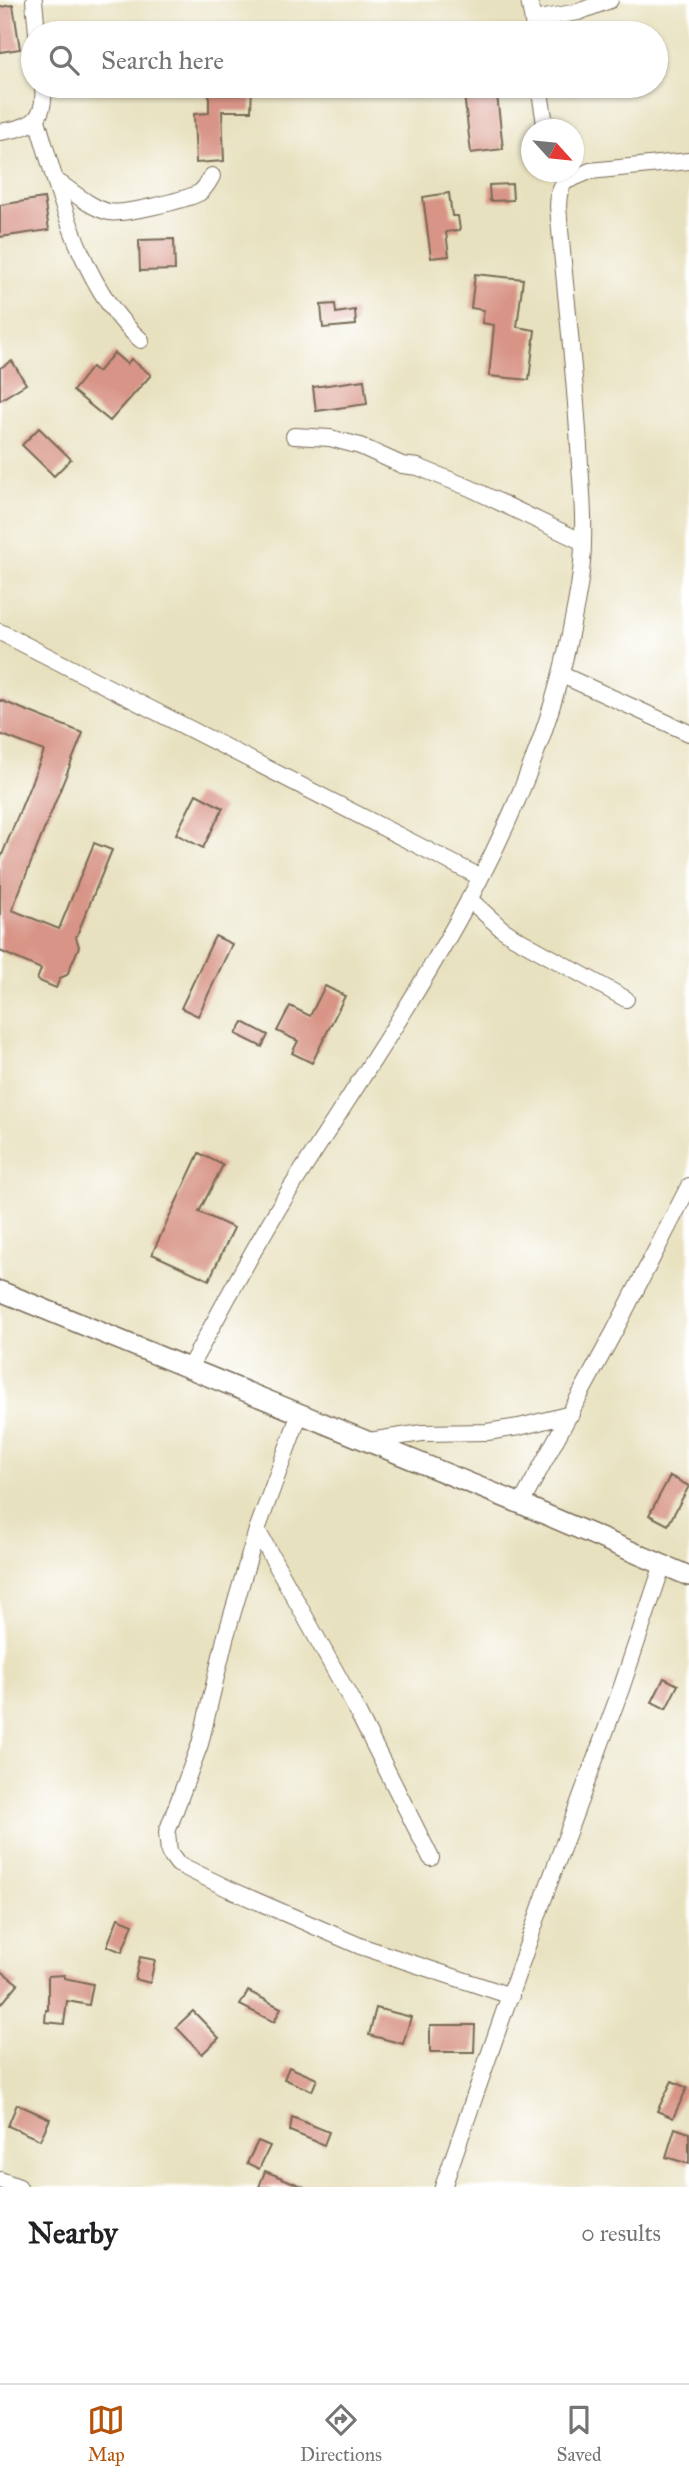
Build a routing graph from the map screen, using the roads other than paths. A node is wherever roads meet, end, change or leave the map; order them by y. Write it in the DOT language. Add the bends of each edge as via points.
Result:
graph roads {
  1 [pos="34,0"];
  2 [pos="528,0"];
  3 [pos="610,0"];
  4 [pos="36,21"];
  5 [pos="533,21"];
  6 [pos="552,21"];
  7 [pos="42,98"];
  8 [pos="541,98"];
  9 [pos="544,119"];
  10 [pos="37,120"];
  11 [pos="0,132"];
  12 [pos="689,161"];
  13 [pos="584,172"];
  14 [pos="212,176"];
  15 [pos="58,182"];
  16 [pos="561,182"];
  17 [pos="141,340"];
  18 [pos="294,436"];
  19 [pos="583,542"];
  20 [pos="0,632"];
  21 [pos="562,675"];
  22 [pos="689,733"];
  23 [pos="480,877"];
  24 [pos="469,898"];
  25 [pos="626,999"];
  26 [pos="689,1186"];
  27 [pos="0,1291"];
  28 [pos="189,1368"];
  29 [pos="300,1413"];
  30 [pos="571,1414"];
  31 [pos="369,1441"];
  32 [pos="522,1504"];
  33 [pos="257,1530"];
  34 [pos="663,1564"];
  35 [pos="689,1576"];
  36 [pos="432,1858"];
  37 [pos="511,1996"];
  38 [pos="0,2180"];
  39 [pos="19,2187"];
  40 [pos="443,2187"];
  1 -- 4 [label="street"];
  2 -- 5 [label="street"];
  3 -- 6 [label="street"];
  7 -- 10 [label="street"];
  8 -- 9 [label="street"];
  10 -- 11 [label="street"];
  10 -- 15 [label="street"];
  12 -- 13 [label="street"];
  14 -- 15 [label="street" via="202,192 119,214 94,206"];
  15 -- 17 [label="street" via="72,229 102,295 124,326"];
  16 -- 19 [label="street" via="558,206 576,380"];
  18 -- 19 [label="street" via="330,438 418,467"];
  19 -- 21 [label="street" via="579,590"];
  20 -- 23 [label="street"];
  21 -- 22 [label="street"];
  21 -- 23 [label="street" via="535,755"];
  23 -- 24 [label="street"];
  24 -- 25 [label="street" via="502,929"];
  24 -- 28 [label="street" via="362,1081 287,1194"];
  26 -- 30 [label="street"];
  27 -- 28 [label="street"];
  28 -- 29 [label="street"];
  29 -- 31 [label="street"];
  29 -- 33 [label="street"];
  30 -- 31 [label="street" via="487,1432 422,1433"];
  30 -- 32 [label="street"];
  31 -- 32 [label="street"];
  32 -- 34 [label="street"];
  33 -- 36 [label="street"];
  33 -- 37 [label="street" via="200,1744 167,1832 169,1852 178,1864 335,1936"];
  34 -- 35 [label="street"];
  34 -- 37 [label="street"];
  37 -- 40 [label="street"];
  38 -- 39 [label="street"];
}
